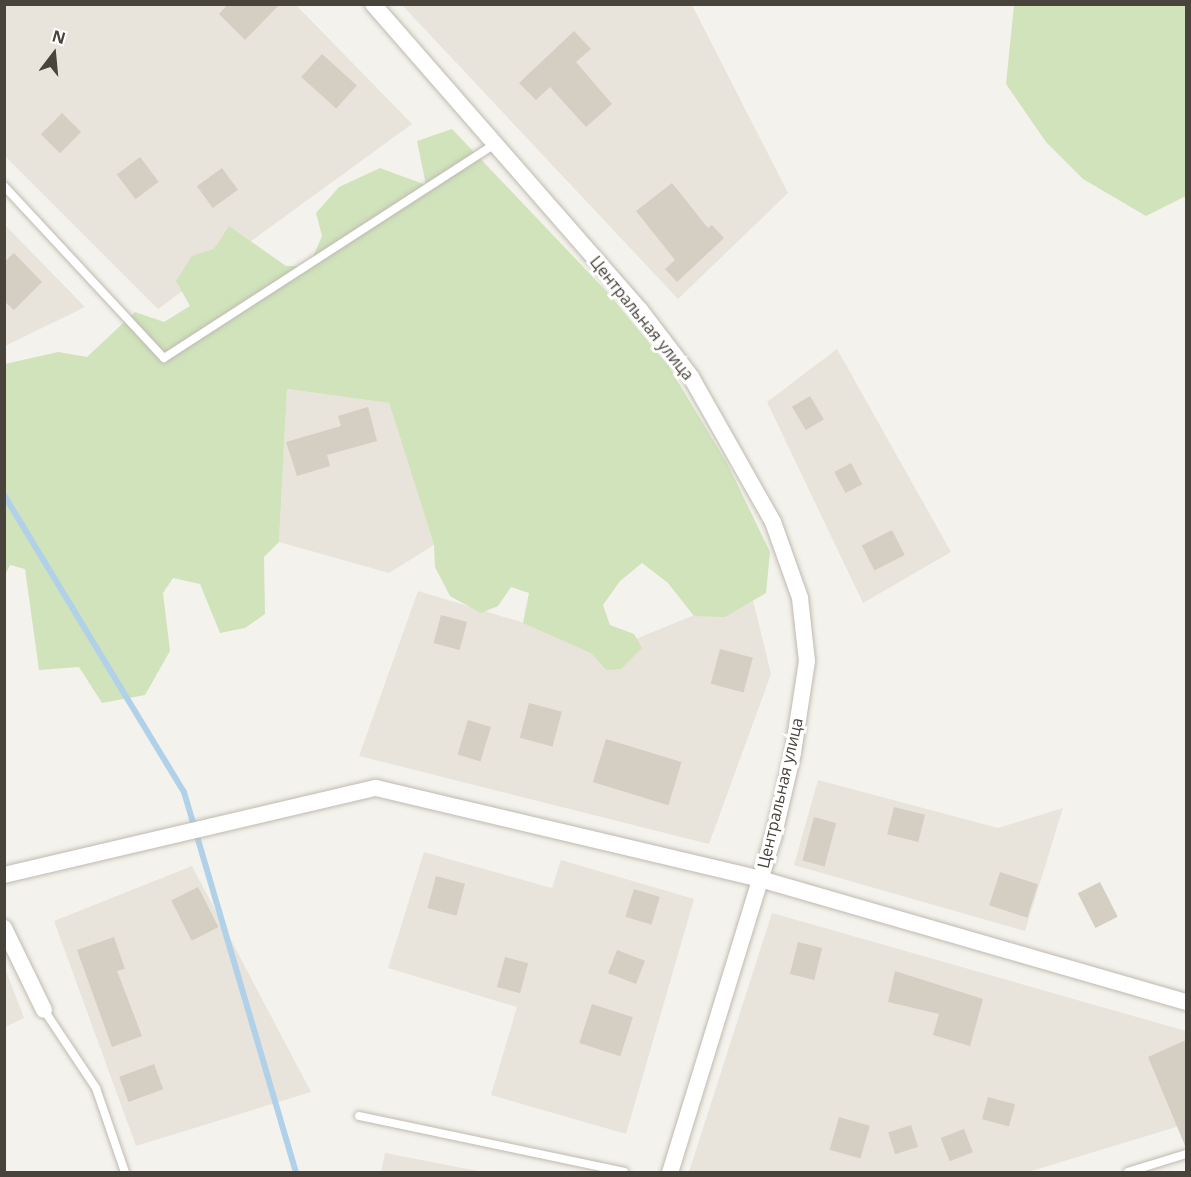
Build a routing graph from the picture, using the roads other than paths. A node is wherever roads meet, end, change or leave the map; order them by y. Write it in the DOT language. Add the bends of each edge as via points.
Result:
graph roads {
  1 [pos="373,4"];
  2 [pos="493,145"];
  3 [pos="4,186"];
  4 [pos="4,875"];
  5 [pos="760,879"];
  6 [pos="4,928"];
  7 [pos="1186,1002"];
  8 [pos="44,1010"];
  9 [pos="359,1116"];
  10 [pos="1186,1155"];
  11 [pos="125,1173"];
  12 [pos="624,1173"];
  13 [pos="670,1173"];
  14 [pos="1128,1173"];
  1 -- 2 [label="street, Центральная улица"];
  2 -- 3 [label="lane" via="164,358"];
  2 -- 5 [label="street, Центральная улица" via="640,310 691,376 773,522 800,597 807,661 793,753"];
  4 -- 5 [label="street" via="376,788"];
  5 -- 7 [label="street"];
  5 -- 13 [label="street, Центральная улица"];
  6 -- 8 [label="street"];
  8 -- 11 [label="lane" via="96,1088"];
  9 -- 12 [label="lane"];
  10 -- 14 [label="lane"];
}
